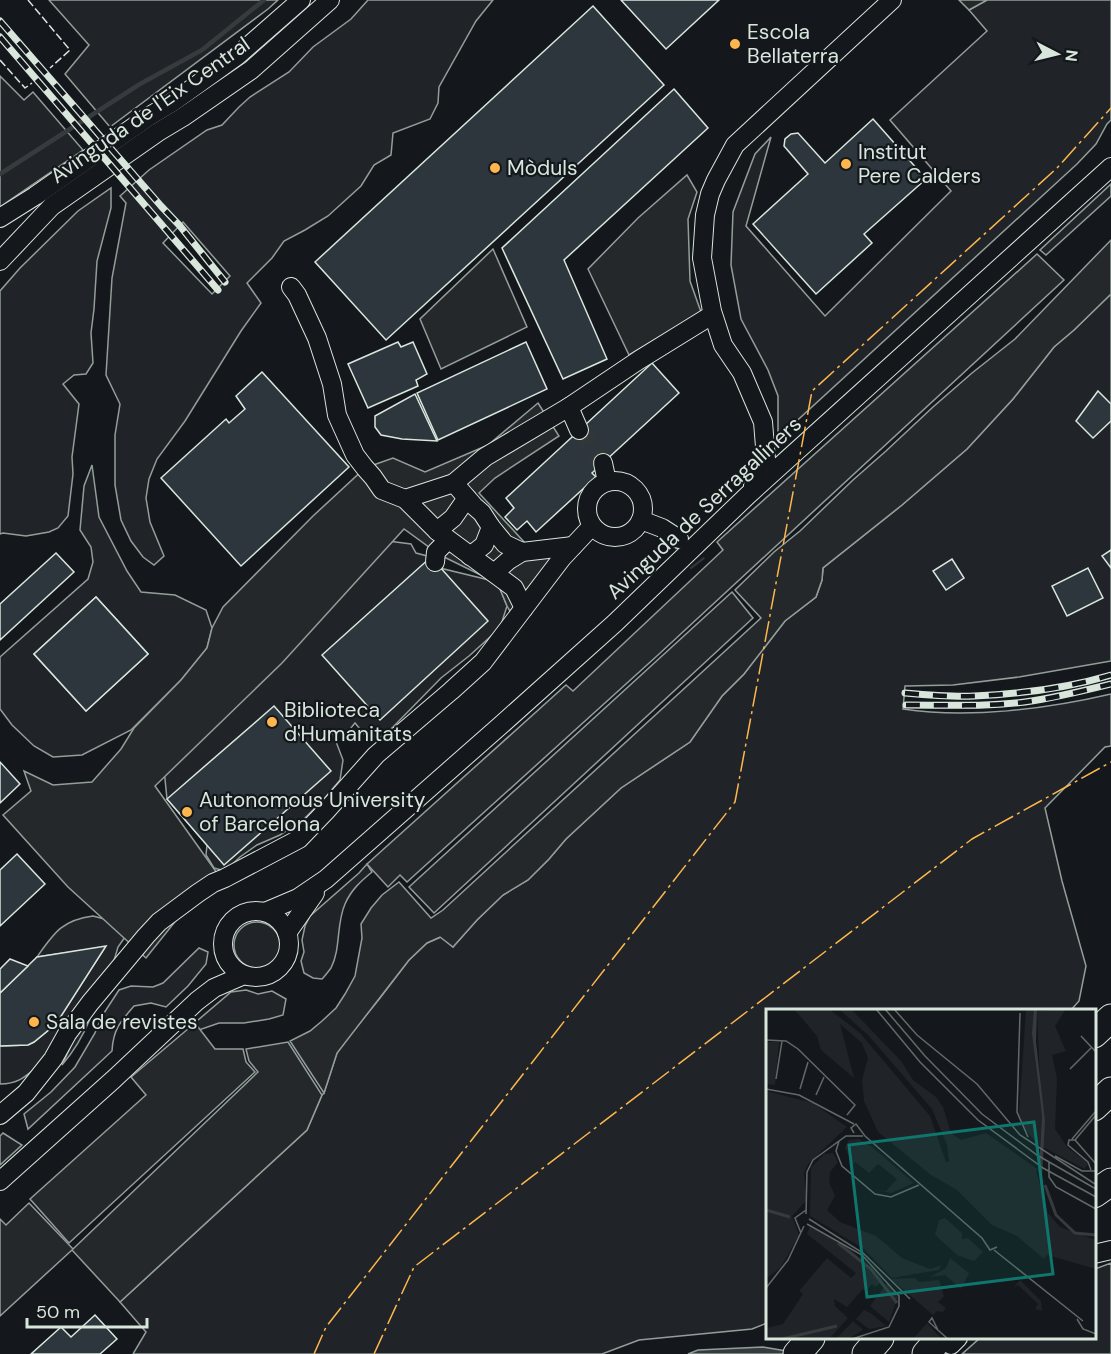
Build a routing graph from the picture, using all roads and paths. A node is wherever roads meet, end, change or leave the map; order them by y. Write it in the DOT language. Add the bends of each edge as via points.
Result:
graph roads {
  1 [pos="301,0"];
  2 [pos="330,0"];
  3 [pos="892,0"];
  4 [pos="1111,167"];
  5 [pos="0,218"];
  6 [pos="0,261"];
  7 [pos="291,287"];
  8 [pos="707,318"];
  9 [pos="569,407"];
  10 [pos="579,430"];
  11 [pos="603,463"];
  12 [pos="607,482"];
  13 [pos="454,483"];
  14 [pos="748,495"];
  15 [pos="467,498"];
  16 [pos="405,499"];
  17 [pos="641,520"];
  18 [pos="592,526"];
  19 [pos="491,527"];
  20 [pos="443,536"];
  21 [pos="679,539"];
  22 [pos="573,546"];
  23 [pos="522,552"];
  24 [pos="470,556"];
  25 [pos="435,562"];
  26 [pos="494,573"];
  27 [pos="524,608"];
  28 [pos="326,879"];
  29 [pos="265,912"];
  30 [pos="287,933"];
  31 [pos="225,955"];
  32 [pos="244,975"];
  33 [pos="197,1000"];
  34 [pos="1111,1018"];
  35 [pos="1096,1033"];
  36 [pos="1111,1091"];
  37 [pos="1096,1106"];
  38 [pos="0,1115"];
  39 [pos="0,1181"];
  40 [pos="1111,1182"];
  41 [pos="1096,1193"];
  42 [pos="1111,1250"];
  43 [pos="1096,1254"];
  44 [pos="810,1339"];
  45 [pos="797,1354"];
  1 -- 5 [label="street, Avinguda de l'Eix Central" via="237,56"];
  2 -- 6 [label="street, Avinguda de l'Eix Central" via="251,70 52,206"];
  3 -- 14 [label="street" via="735,145 710,194 702,258 711,311 723,345 742,373 763,422 766,459"];
  4 -- 14 [label="street, Avinguda de Serragalliners"];
  7 -- 16 [label="street" via="317,338 337,415 355,454 382,490"];
  8 -- 9 [label="street"];
  9 -- 10 [label="street"];
  9 -- 13 [label="street" via="485,457"];
  11 -- 12 [label="street"];
  12 -- 17 [label="street, Avinguda de Serragalliners" via="632,487 642,502"];
  12 -- 18 [label="street" via="598,486 588,500 586,509"];
  13 -- 15 [label="street"];
  13 -- 16 [label="street"];
  14 -- 28 [label="street, Avinguda de Serragalliners" via="615,623"];
  15 -- 19 [label="street"];
  15 -- 20 [label="street"];
  16 -- 20 [label="street"];
  17 -- 18 [label="street, Avinguda de Serragalliners" via="630,533 614,537"];
  17 -- 21 [label="street, Avinguda de Serragalliners"];
  18 -- 22 [label="street"];
  19 -- 23 [label="street" via="505,544"];
  19 -- 24 [label="street" via="484,545"];
  20 -- 24 [label="street"];
  20 -- 25 [label="street"];
  22 -- 23 [label="street"];
  22 -- 27 [label="street"];
  23 -- 26 [label="street"];
  24 -- 26 [label="street"];
  26 -- 27 [label="street" via="514,588"];
  27 -- 38 [label="street" via="483,662 376,755 299,839 213,883 159,922 90,1003 26,1093"];
  28 -- 29 [label="street, Avinguda de Serragalliners" via="298,898"];
  28 -- 30 [label="street, Avinguda de Serragalliners"];
  29 -- 30 [label="street" via="279,920"];
  29 -- 31 [label="street" via="240,915 232,922 225,934"];
  30 -- 32 [label="street" via="289,950 279,968 262,976"];
  31 -- 32 [label="street"];
  31 -- 33 [label="street"];
  32 -- 33 [label="street"];
  33 -- 39 [label="street"];
  34 -- 35 [label="highway"];
  36 -- 37 [label="highway"];
  40 -- 41 [label="highway"];
  42 -- 43 [label="street"];
  44 -- 45 [label="highway"];
}
